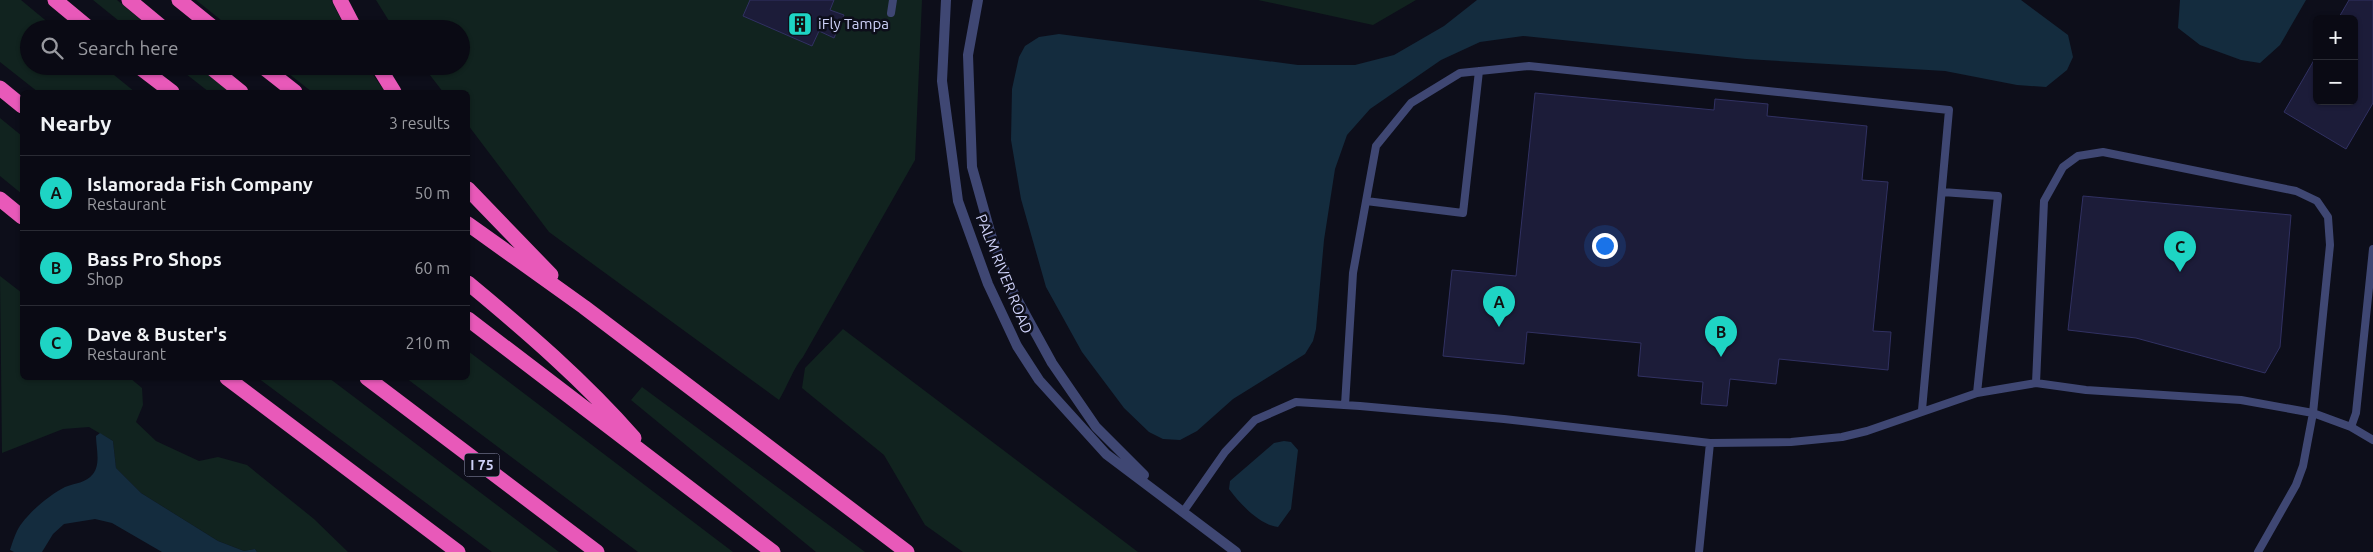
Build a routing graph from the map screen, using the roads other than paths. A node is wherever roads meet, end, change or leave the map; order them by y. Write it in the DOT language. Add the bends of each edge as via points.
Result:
graph roads {
  1 [pos="55,0"];
  2 [pos="129,0"];
  3 [pos="179,0"];
  4 [pos="340,0"];
  5 [pos="893,0"];
  6 [pos="946,0"];
  7 [pos="978,0"];
  8 [pos="891,14"];
  9 [pos="79,20"];
  10 [pos="153,20"];
  11 [pos="204,20"];
  12 [pos="350,20"];
  13 [pos="1479,71"];
  14 [pos="150,75"];
  15 [pos="220,75"];
  16 [pos="273,75"];
  17 [pos="384,75"];
  18 [pos="0,88"];
  19 [pos="169,90"];
  20 [pos="239,90"];
  21 [pos="292,90"];
  22 [pos="393,90"];
  23 [pos="20,104"];
  24 [pos="470,191"];
  25 [pos="1942,192"];
  26 [pos="0,199"];
  27 [pos="1366,201"];
  28 [pos="20,215"];
  29 [pos="470,225"];
  30 [pos="2373,250"];
  31 [pos="470,285"];
  32 [pos="584,307"];
  33 [pos="470,321"];
  34 [pos="231,380"];
  35 [pos="370,380"];
  36 [pos="2036,383"];
  37 [pos="1977,393"];
  38 [pos="1345,405"];
  39 [pos="1922,410"];
  40 [pos="2313,413"];
  41 [pos="2351,427"];
  42 [pos="2373,440"];
  43 [pos="1710,443"];
  44 [pos="657,464"];
  45 [pos="1167,499"];
  46 [pos="1183,512"];
  47 [pos="458,552"];
  48 [pos="597,552"];
  49 [pos="774,552"];
  50 [pos="908,552"];
  51 [pos="1236,552"];
  52 [pos="1700,552"];
  53 [pos="2258,552"];
  1 -- 9 [label="highway"];
  2 -- 10 [label="highway"];
  3 -- 11 [label="highway"];
  4 -- 12 [label="highway"];
  5 -- 8 [label="lane"];
  6 -- 45 [label="street, PALM RIVER ROAD" via="942,81 958,201 988,284 1017,346 1039,380 1106,454"];
  7 -- 45 [label="street, PALM RIVER ROAD" via="968,55 972,167 991,235 1013,292 1052,363 1096,427"];
  13 -- 25 [label="lane" via="1529,66 1949,110"];
  13 -- 27 [label="lane" via="1460,73 1411,103 1376,146"];
  13 -- 27 [label="lane" via="1464,213"];
  14 -- 19 [label="highway"];
  15 -- 20 [label="highway"];
  16 -- 21 [label="highway"];
  17 -- 22 [label="highway"];
  18 -- 23 [label="highway"];
  24 -- 32 [label="highway"];
  25 -- 37 [label="lane" via="1998,196"];
  25 -- 39 [label="lane"];
  26 -- 28 [label="highway"];
  27 -- 38 [label="lane" via="1353,273"];
  29 -- 32 [label="highway"];
  30 -- 41 [label="lane" via="2356,414"];
  31 -- 44 [label="highway" via="559,361 613,414"];
  32 -- 50 [label="highway"];
  33 -- 44 [label="highway"];
  34 -- 47 [label="highway"];
  35 -- 48 [label="highway, I 75"];
  36 -- 37 [label="lane"];
  36 -- 40 [label="lane" via="2086,390 2241,400"];
  36 -- 40 [label="lane" via="2044,201 2063,167 2078,156 2103,152 2296,190 2317,201 2328,217 2330,245"];
  37 -- 39 [label="lane"];
  38 -- 43 [label="lane" via="1540,422"];
  38 -- 46 [label="lane" via="1296,402 1255,420 1226,452"];
  39 -- 43 [label="lane" via="1842,437 1791,442"];
  40 -- 41 [label="lane"];
  40 -- 53 [label="lane" via="2296,485"];
  41 -- 42 [label="lane"];
  43 -- 52 [label="lane"];
  44 -- 49 [label="highway"];
  45 -- 46 [label="street, PALM RIVER ROAD"];
  46 -- 51 [label="street, PALM RIVER ROAD"];
}
